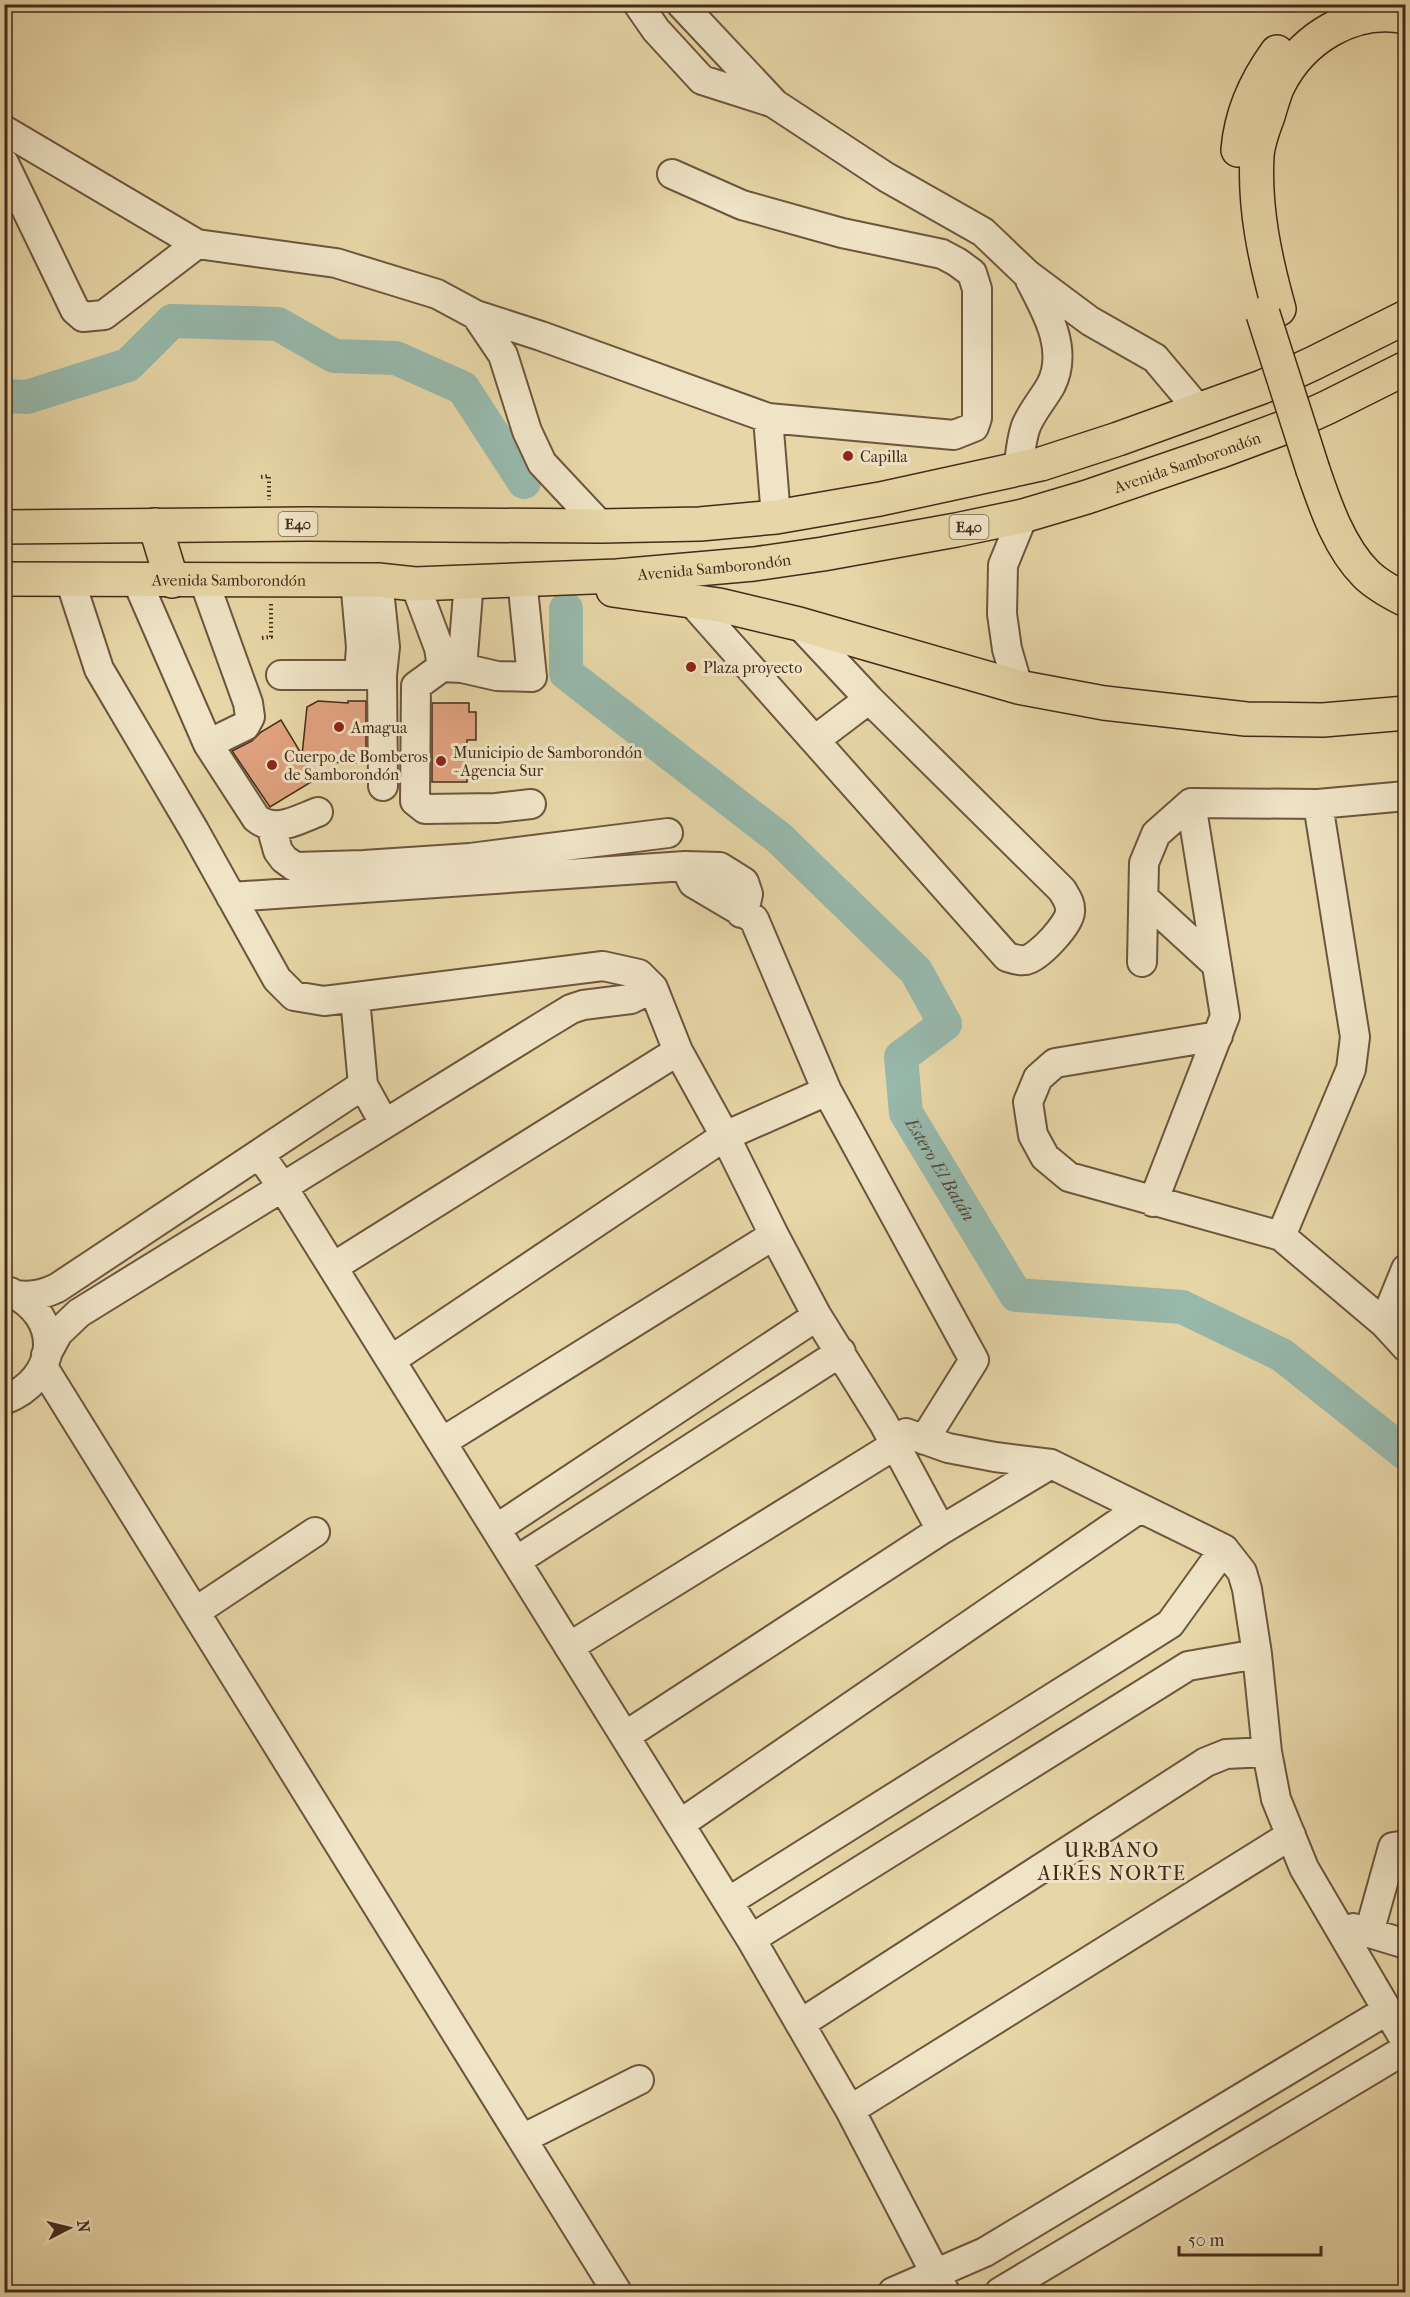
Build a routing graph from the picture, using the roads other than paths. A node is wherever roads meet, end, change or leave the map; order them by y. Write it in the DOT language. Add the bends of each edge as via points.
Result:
graph roads {
  1 [pos="638,4"];
  2 [pos="681,4"];
  3 [pos="1331,4"];
  4 [pos="1406,17"];
  5 [pos="776,104"];
  6 [pos="4,130"];
  7 [pos="4,164"];
  8 [pos="672,174"];
  9 [pos="197,244"];
  10 [pos="1027,274"];
  11 [pos="1271,312"];
  12 [pos="476,315"];
  13 [pos="1400,318"];
  14 [pos="1401,371"];
  15 [pos="1198,409"];
  16 [pos="768,418"];
  17 [pos="1319,468"];
  18 [pos="1018,470"];
  19 [pos="1023,516"];
  20 [pos="776,517"];
  21 [pos="154,525"];
  22 [pos="601,526"];
  23 [pos="4,527"];
  24 [pos="4,579"];
  25 [pos="522,579"];
  26 [pos="70,580"];
  27 [pos="136,580"];
  28 [pos="366,580"];
  29 [pos="188,581"];
  30 [pos="469,581"];
  31 [pos="415,584"];
  32 [pos="1406,584"];
  33 [pos="690,600"];
  34 [pos="1406,600"];
  35 [pos="799,624"];
  36 [pos="452,667"];
  37 [pos="281,675"];
  38 [pos="370,675"];
  39 [pos="1018,687"];
  40 [pos="869,699"];
  41 [pos="1406,713"];
  42 [pos="815,740"];
  43 [pos="208,744"];
  44 [pos="383,786"];
  45 [pos="1406,796"];
  46 [pos="1191,803"];
  47 [pos="531,804"];
  48 [pos="1318,804"];
  49 [pos="318,812"];
  50 [pos="271,826"];
  51 [pos="668,833"];
  52 [pos="231,897"];
  53 [pos="1144,898"];
  54 [pos="1142,962"];
  55 [pos="1217,965"];
  56 [pos="653,988"];
  57 [pos="355,998"];
  58 [pos="1218,1036"];
  59 [pos="678,1051"];
  60 [pos="363,1085"];
  61 [pos="827,1092"];
  62 [pos="384,1123"];
  63 [pos="725,1136"];
  64 [pos="259,1155"];
  65 [pos="282,1186"];
  66 [pos="1153,1202"];
  67 [pos="774,1235"];
  68 [pos="1281,1236"];
  69 [pos="333,1267"];
  70 [pos="1406,1269"];
  71 [pos="10,1293"];
  72 [pos="817,1316"];
  73 [pos="1384,1323"];
  74 [pos="1406,1347"];
  75 [pos="841,1352"];
  76 [pos="391,1360"];
  77 [pos="45,1361"];
  78 [pos="4,1400"];
  79 [pos="889,1433"];
  80 [pos="924,1440"];
  81 [pos="442,1442"];
  82 [pos="1051,1464"];
  83 [pos="1140,1508"];
  84 [pos="496,1529"];
  85 [pos="941,1530"];
  86 [pos="315,1532"];
  87 [pos="1224,1549"];
  88 [pos="516,1561"];
  89 [pos="195,1612"];
  90 [pos="569,1647"];
  91 [pos="1257,1654"];
  92 [pos="625,1736"];
  93 [pos="1267,1752"];
  94 [pos="680,1824"];
  95 [pos="1291,1835"];
  96 [pos="1406,1845"];
  97 [pos="728,1902"];
  98 [pos="1336,1923"];
  99 [pos="1369,1933"];
  100 [pos="751,1939"];
  101 [pos="1406,1944"];
  102 [pos="1386,2011"];
  103 [pos="800,2024"];
  104 [pos="1406,2042"];
  105 [pos="1406,2049"];
  106 [pos="639,2080"];
  107 [pos="850,2110"];
  108 [pos="522,2139"];
  109 [pos="940,2282"];
  110 [pos="617,2292"];
  111 [pos="893,2292"];
  112 [pos="1000,2292"];
  1 -- 5 [label="street" via="702,81"];
  2 -- 5 [label="street"];
  3 -- 11 [label="highway" via="1296,27 1275,54 1251,91 1240,129 1236,171 1239,218 1250,267"];
  4 -- 11 [label="highway" via="1369,16 1338,24 1303,51 1278,86 1257,154 1259,213"];
  5 -- 10 [label="street" via="886,177 983,232"];
  6 -- 9 [label="street"];
  7 -- 9 [label="street" via="75,310 83,317 104,315"];
  8 -- 16 [label="street" via="742,205 842,233 942,254 972,273 977,289 974,427 954,435"];
  9 -- 12 [label="street" via="336,263 437,294"];
  10 -- 15 [label="street" via="1090,321 1155,358"];
  10 -- 18 [label="street" via="1051,321 1057,362 1052,382 1025,427"];
  11 -- 17 [label="highway"];
  12 -- 16 [label="street"];
  12 -- 22 [label="street" via="503,355 527,431 542,462"];
  13 -- 15 [label="highway, E40" via="1262,387"];
  14 -- 19 [label="highway, Avenida Samborondón / E40" via="1280,429"];
  15 -- 18 [label="highway, E40"];
  16 -- 20 [label="street"];
  17 -- 32 [label="highway" via="1346,524 1378,565"];
  17 -- 34 [label="highway" via="1326,507 1345,545 1366,574"];
  18 -- 20 [label="highway, E40"];
  19 -- 25 [label="highway, Avenida Samborondón / E40" via="823,555 754,564 617,576"];
  19 -- 39 [label="street" via="1003,565 1004,626"];
  20 -- 22 [label="highway, E40" via="700,524"];
  21 -- 22 [label="highway, E40"];
  21 -- 23 [label="highway, E40"];
  21 -- 29 [label="highway"];
  24 -- 26 [label="highway, Avenida Samborondón / E40"];
  25 -- 30 [label="highway, Avenida Samborondón / E40"];
  25 -- 33 [label="highway"];
  25 -- 36 [label="street" via="532,677 497,676"];
  26 -- 27 [label="highway, Avenida Samborondón / E40"];
  26 -- 52 [label="street" via="99,669"];
  27 -- 29 [label="highway, Avenida Samborondón / E40"];
  27 -- 43 [label="street"];
  28 -- 29 [label="highway, Avenida Samborondón / E40"];
  28 -- 31 [label="highway, Avenida Samborondón / E40"];
  28 -- 38 [label="street" via="361,647"];
  29 -- 43 [label="street" via="248,703 250,717 245,726"];
  30 -- 31 [label="highway, Avenida Samborondón / E40"];
  30 -- 36 [label="street"];
  31 -- 36 [label="street" via="439,648"];
  33 -- 35 [label="highway"];
  33 -- 42 [label="street"];
  35 -- 39 [label="highway"];
  35 -- 40 [label="street"];
  36 -- 47 [label="street" via="416,686 415,801 425,809"];
  37 -- 38 [label="street"];
  38 -- 44 [label="street"];
  39 -- 41 [label="highway" via="1104,704 1246,719 1323,720"];
  40 -- 42 [label="street"];
  40 -- 42 [label="street" via="1062,890 1069,901 1068,922 1039,954 1027,960 1006,957"];
  43 -- 50 [label="street" via="256,818"];
  45 -- 48 [label="street"];
  46 -- 48 [label="street"];
  46 -- 53 [label="street" via="1156,834 1144,863"];
  46 -- 55 [label="street"];
  48 -- 68 [label="street" via="1355,1036 1351,1069"];
  49 -- 50 [label="street" via="284,826"];
  50 -- 51 [label="street" via="278,851 295,867 470,858"];
  52 -- 57 [label="street" via="278,979 294,996 324,1001"];
  52 -- 61 [label="street" via="685,866 720,867 744,882 748,894 741,913 754,919"];
  53 -- 54 [label="street"];
  53 -- 55 [label="street"];
  55 -- 58 [label="street" via="1225,1016"];
  56 -- 57 [label="street" via="639,974 603,966"];
  56 -- 59 [label="street"];
  56 -- 62 [label="street" via="631,999 571,1009"];
  57 -- 60 [label="street"];
  58 -- 66 [label="street"];
  58 -- 66 [label="street" via="1055,1063 1038,1078 1028,1102 1033,1135 1045,1157 1069,1177"];
  59 -- 63 [label="street"];
  59 -- 69 [label="street"];
  60 -- 62 [label="street"];
  60 -- 64 [label="street"];
  61 -- 63 [label="street"];
  61 -- 80 [label="street" via="974,1360"];
  62 -- 65 [label="street"];
  63 -- 67 [label="street"];
  63 -- 76 [label="street"];
  64 -- 65 [label="street"];
  64 -- 71 [label="street" via="57,1288 44,1295"];
  65 -- 69 [label="street"];
  65 -- 77 [label="street" via="79,1313 58,1333"];
  66 -- 68 [label="street"];
  67 -- 72 [label="street"];
  67 -- 81 [label="street"];
  68 -- 73 [label="street"];
  69 -- 76 [label="street"];
  70 -- 73 [label="street"];
  71 -- 77 [label="street" via="33,1308 41,1320 47,1334"];
  72 -- 75 [label="street"];
  72 -- 84 [label="street"];
  73 -- 74 [label="street"];
  75 -- 79 [label="street"];
  75 -- 88 [label="street"];
  76 -- 81 [label="street"];
  77 -- 78 [label="street" via="30,1387"];
  77 -- 89 [label="street"];
  79 -- 80 [label="street"];
  79 -- 85 [label="street"];
  79 -- 90 [label="street"];
  80 -- 82 [label="street" via="995,1457"];
  81 -- 84 [label="street"];
  82 -- 83 [label="street"];
  82 -- 85 [label="street"];
  83 -- 87 [label="street"];
  83 -- 94 [label="street"];
  84 -- 88 [label="street"];
  85 -- 92 [label="street"];
  86 -- 89 [label="street"];
  87 -- 91 [label="street" via="1242,1572"];
  87 -- 97 [label="street" via="1170,1624"];
  88 -- 90 [label="street"];
  89 -- 108 [label="street"];
  90 -- 92 [label="street"];
  91 -- 93 [label="street"];
  91 -- 100 [label="street" via="1188,1666"];
  92 -- 94 [label="street"];
  93 -- 95 [label="street" via="1276,1798"];
  93 -- 103 [label="street" via="1226,1754 1206,1762"];
  94 -- 97 [label="street"];
  95 -- 98 [label="street"];
  95 -- 107 [label="street"];
  96 -- 99 [label="street" via="1393,1847"];
  97 -- 100 [label="street"];
  98 -- 99 [label="street"];
  98 -- 102 [label="street"];
  99 -- 101 [label="street"];
  100 -- 103 [label="street"];
  102 -- 104 [label="street"];
  102 -- 109 [label="street"];
  103 -- 107 [label="street"];
  105 -- 112 [label="street"];
  106 -- 108 [label="street"];
  107 -- 109 [label="street"];
  108 -- 110 [label="street"];
  109 -- 111 [label="street"];
}
